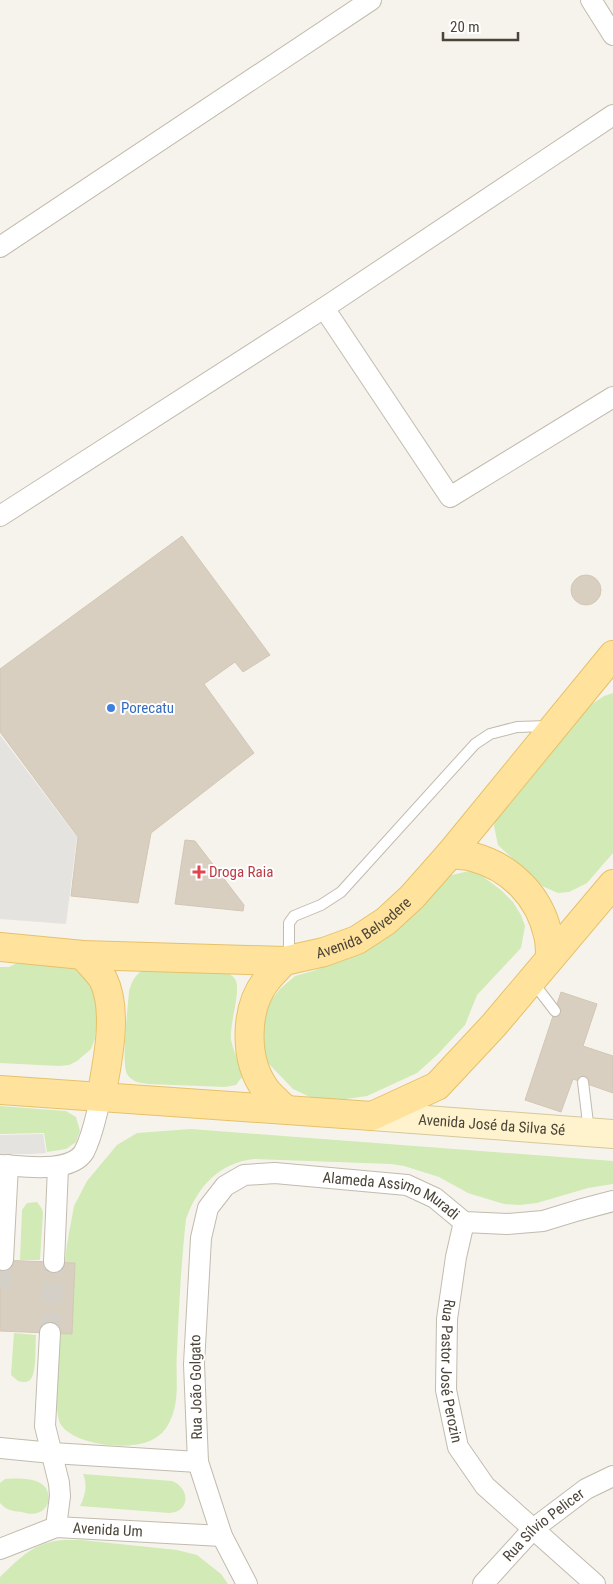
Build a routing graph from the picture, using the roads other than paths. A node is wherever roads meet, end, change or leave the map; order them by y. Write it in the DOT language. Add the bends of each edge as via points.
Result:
graph roads {
  1 [pos="371,0"];
  2 [pos="591,0"];
  3 [pos="613,35"];
  4 [pos="613,115"];
  5 [pos="0,247"];
  6 [pos="324,308"];
  7 [pos="613,397"];
  8 [pos="0,516"];
  9 [pos="613,654"];
  10 [pos="613,676"];
  11 [pos="586,686"];
  12 [pos="554,726"];
  13 [pos="450,854"];
  14 [pos="613,884"];
  15 [pos="0,947"];
  16 [pos="83,955"];
  17 [pos="550,958"];
  18 [pos="287,961"];
  19 [pos="532,980"];
  20 [pos="555,1011"];
  21 [pos="583,1082"];
  22 [pos="0,1090"];
  23 [pos="101,1097"];
  24 [pos="285,1110"];
  25 [pos="372,1116"];
  26 [pos="601,1133"];
  27 [pos="4,1165"];
  28 [pos="58,1167"];
  29 [pos="224,1186"];
  30 [pos="613,1201"];
  31 [pos="464,1222"];
  32 [pos="3,1260"];
  33 [pos="54,1262"];
  34 [pos="50,1333"];
  35 [pos="0,1448"];
  36 [pos="52,1453"];
  37 [pos="198,1462"];
  38 [pos="613,1476"];
  39 [pos="56,1527"];
  40 [pos="533,1529"];
  41 [pos="222,1536"];
  42 [pos="1,1545"];
  43 [pos="247,1584"];
  44 [pos="483,1584"];
  45 [pos="595,1584"];
  1 -- 5 [label="street"];
  2 -- 3 [label="street"];
  4 -- 6 [label="street"];
  6 -- 7 [label="street" via="450,497"];
  6 -- 8 [label="street"];
  9 -- 11 [label="main road, Avenida Belvedere"];
  10 -- 11 [label="main road"];
  11 -- 12 [label="main road, Avenida Belvedere"];
  12 -- 13 [label="main road, Avenida Belvedere"];
  12 -- 18 [label="lane" via="517,727 490,734 475,744 341,892 294,916 289,923"];
  13 -- 17 [label="main road" via="494,864 513,877 541,913 548,935"];
  13 -- 18 [label="main road, Avenida Belvedere" via="386,921 357,940"];
  14 -- 17 [label="main road"];
  15 -- 16 [label="main road, Avenida Belvedere"];
  16 -- 18 [label="main road, Avenida Belvedere"];
  16 -- 23 [label="main road" via="103,979 111,1006 109,1058"];
  17 -- 19 [label="main road"];
  18 -- 24 [label="main road" via="265,982 253,1007 249,1036 253,1064 265,1089"];
  19 -- 20 [label="lane"];
  19 -- 25 [label="main road" via="437,1086"];
  21 -- 26 [label="lane"];
  22 -- 23 [label="main road"];
  23 -- 24 [label="main road"];
  23 -- 28 [label="street" via="83,1153"];
  24 -- 25 [label="main road"];
  25 -- 26 [label="main road, Avenida José da Silva Sé"];
  27 -- 28 [label="street"];
  27 -- 32 [label="street"];
  28 -- 33 [label="street"];
  29 -- 31 [label="street, Alameda Assimo Muradi" via="244,1175 275,1174 406,1185 435,1198"];
  29 -- 37 [label="street, Rua João Golgato" via="208,1208 201,1238 194,1364"];
  30 -- 31 [label="street, Alameda Assimo Muradi" via="543,1221 507,1224"];
  31 -- 40 [label="street, Rua Pastor José Perozin" via="447,1319 446,1390 458,1447 484,1486"];
  34 -- 36 [label="street" via="45,1426"];
  35 -- 36 [label="street"];
  36 -- 37 [label="street"];
  36 -- 39 [label="street" via="60,1496"];
  37 -- 41 [label="street, Rua João Golgato"];
  38 -- 40 [label="street, Rua Sílvio Pelicer" via="586,1489"];
  39 -- 41 [label="street, Avenida Um"];
  39 -- 42 [label="street, Avenida Um"];
  40 -- 44 [label="street, Rua Sílvio Pelicer"];
  40 -- 45 [label="street, Rua Pastor José Perozin"];
  41 -- 43 [label="street, Rua João Golgato"];
}
